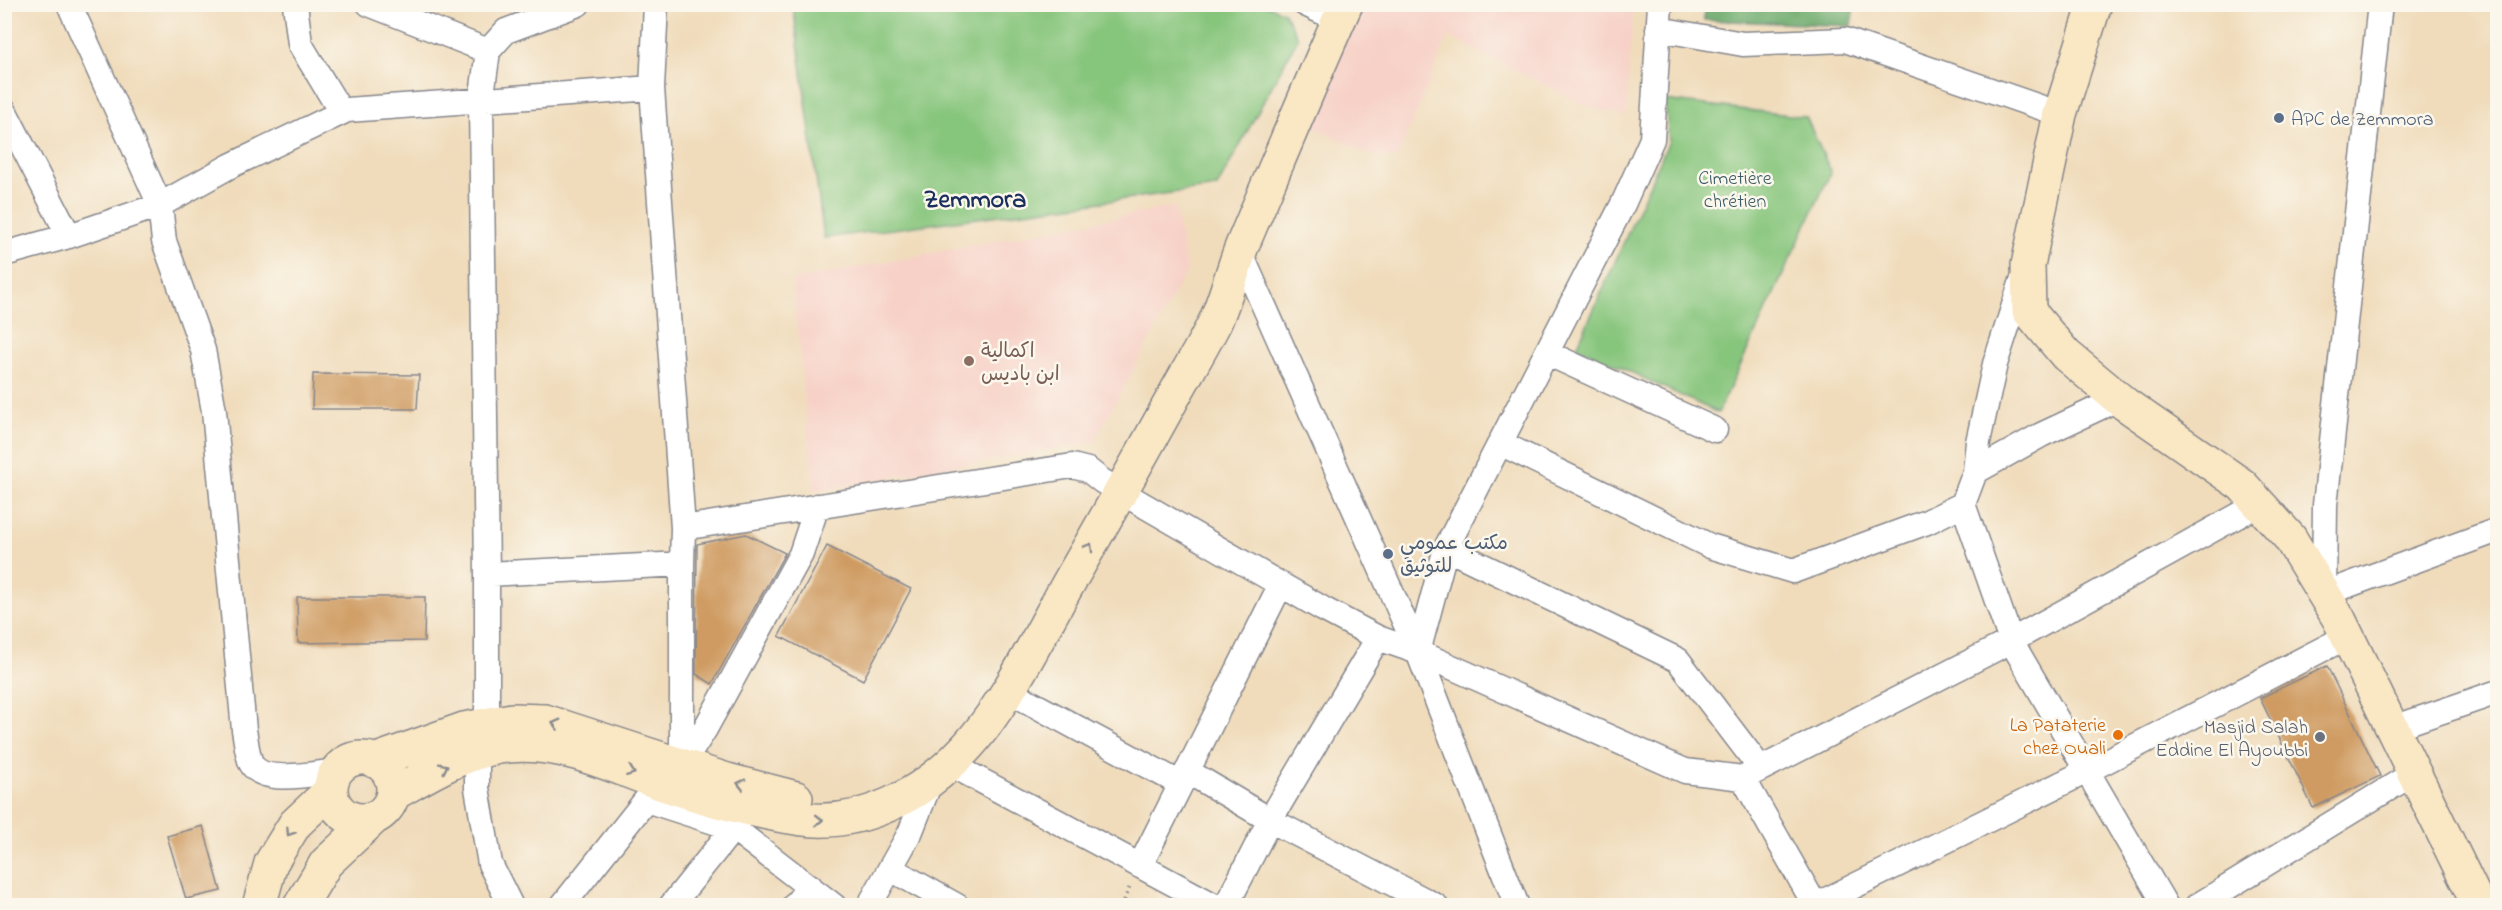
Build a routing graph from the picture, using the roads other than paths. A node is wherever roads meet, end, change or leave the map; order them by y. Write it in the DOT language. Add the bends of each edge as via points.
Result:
graph roads {
  1 [pos="69,4"];
  2 [pos="295,4"];
  3 [pos="369,4"];
  4 [pos="578,4"];
  5 [pos="656,4"];
  6 [pos="1305,4"];
  7 [pos="1660,4"];
  8 [pos="2095,4"];
  9 [pos="2380,4"];
  10 [pos="1342,12"];
  11 [pos="1658,29"];
  12 [pos="488,51"];
  13 [pos="652,88"];
  14 [pos="481,102"];
  15 [pos="4,110"];
  16 [pos="341,112"];
  17 [pos="2060,114"];
  18 [pos="160,205"];
  19 [pos="69,236"];
  20 [pos="1240,252"];
  21 [pos="4,254"];
  22 [pos="2028,265"];
  23 [pos="1546,353"];
  24 [pos="2118,399"];
  25 [pos="1715,430"];
  26 [pos="1500,443"];
  27 [pos="1975,472"];
  28 [pos="1111,487"];
  29 [pos="1963,504"];
  30 [pos="2259,504"];
  31 [pos="817,506"];
  32 [pos="683,528"];
  33 [pos="2498,530"];
  34 [pos="1446,548"];
  35 [pos="682,564"];
  36 [pos="487,574"];
  37 [pos="1280,586"];
  38 [pos="2324,594"];
  39 [pos="2348,636"];
  40 [pos="1378,638"];
  41 [pos="2010,641"];
  42 [pos="1418,652"];
  43 [pos="1007,690"];
  44 [pos="2498,692"];
  45 [pos="2392,728"];
  46 [pos="482,738"];
  47 [pos="374,761"];
  48 [pos="682,765"];
  49 [pos="2087,771"];
  50 [pos="940,772"];
  51 [pos="1752,773"];
  52 [pos="2414,773"];
  53 [pos="1184,778"];
  54 [pos="334,780"];
  55 [pos="384,806"];
  56 [pos="741,818"];
  57 [pos="1270,820"];
  58 [pos="1140,866"];
  59 [pos="891,869"];
  60 [pos="810,886"];
  61 [pos="2156,903"];
  62 [pos="1814,905"];
  63 [pos="259,906"];
  64 [pos="300,906"];
  65 [pos="511,906"];
  66 [pos="562,906"];
  67 [pos="671,906"];
  68 [pos="794,906"];
  69 [pos="834,906"];
  70 [pos="869,906"];
  71 [pos="957,906"];
  72 [pos="1215,906"];
  73 [pos="1226,906"];
  74 [pos="1436,906"];
  75 [pos="1517,906"];
  76 [pos="2197,906"];
  77 [pos="2479,906"];
  1 -- 18 [label="street"];
  2 -- 16 [label="street" via="300,44"];
  3 -- 12 [label="street"];
  4 -- 12 [label="street" via="506,32"];
  5 -- 13 [label="street"];
  6 -- 10 [label="street"];
  7 -- 11 [label="street"];
  8 -- 17 [label="main road"];
  9 -- 38 [label="street" via="2325,505"];
  10 -- 20 [label="main road"];
  11 -- 17 [label="street" via="1743,44 1845,40"];
  11 -- 23 [label="street" via="1652,139"];
  12 -- 14 [label="street"];
  13 -- 14 [label="street"];
  13 -- 32 [label="street"];
  14 -- 16 [label="street"];
  14 -- 36 [label="street"];
  15 -- 19 [label="street"];
  16 -- 18 [label="street"];
  17 -- 22 [label="main road"];
  18 -- 19 [label="street"];
  18 -- 54 [label="street" via="164,241 203,350 214,411 244,730 252,764 260,773 272,776"];
  19 -- 21 [label="street"];
  20 -- 28 [label="main road" via="1196,309"];
  20 -- 42 [label="street"];
  22 -- 24 [label="main road" via="2029,311 2066,355"];
  22 -- 27 [label="street" via="1995,364"];
  23 -- 25 [label="street"];
  23 -- 26 [label="street"];
  24 -- 27 [label="street"];
  24 -- 30 [label="main road" via="2242,485"];
  26 -- 29 [label="street" via="1710,546 1793,571 1927,522"];
  26 -- 34 [label="street"];
  27 -- 29 [label="street"];
  28 -- 31 [label="street" via="1088,470 1072,466"];
  28 -- 37 [label="street"];
  43 -- 28 [label="main road, one-way"];
  28 -- 48 [label="main road, one-way" via="984,689 951,734 918,766 876,788 837,798 795,798"];
  29 -- 41 [label="street"];
  30 -- 38 [label="main road" via="2290,537"];
  30 -- 41 [label="street"];
  31 -- 32 [label="street"];
  31 -- 48 [label="street" via="801,554"];
  32 -- 35 [label="street"];
  33 -- 38 [label="street"];
  34 -- 42 [label="street"];
  34 -- 51 [label="street" via="1678,660"];
  35 -- 36 [label="street"];
  35 -- 48 [label="street"];
  36 -- 46 [label="street"];
  37 -- 40 [label="street"];
  37 -- 53 [label="street"];
  38 -- 39 [label="main road"];
  39 -- 45 [label="main road"];
  39 -- 49 [label="street"];
  40 -- 42 [label="street"];
  40 -- 57 [label="street"];
  41 -- 49 [label="street"];
  41 -- 51 [label="street"];
  42 -- 51 [label="street" via="1685,771"];
  42 -- 75 [label="street"];
  43 -- 50 [label="main road" via="964,750"];
  43 -- 53 [label="street"];
  44 -- 45 [label="street"];
  45 -- 52 [label="main road"];
  46 -- 47 [label="main road" via="464,729"];
  48 -- 46 [label="main road, one-way" via="545,721 512,720"];
  55 -- 46 [label="main road, one-way"];
  46 -- 56 [label="main road, one-way" via="501,747 552,747 594,758"];
  46 -- 65 [label="street" via="477,789 490,864"];
  47 -- 54 [label="main road" via="354,759"];
  47 -- 55 [label="main road" via="389,774"];
  49 -- 61 [label="street"];
  49 -- 62 [label="street"];
  56 -- 50 [label="main road, one-way" via="843,820 903,798"];
  50 -- 58 [label="street"];
  50 -- 59 [label="street"];
  51 -- 62 [label="street"];
  52 -- 76 [label="street"];
  52 -- 77 [label="main road"];
  53 -- 57 [label="street"];
  53 -- 58 [label="street"];
  54 -- 55 [label="main road" via="333,800 345,815 355,819"];
  54 -- 63 [label="main road, one-way" via="295,825 271,863"];
  55 -- 64 [label="main road" via="326,863"];
  56 -- 60 [label="street"];
  56 -- 66 [label="street" via="646,800"];
  56 -- 67 [label="street"];
  57 -- 73 [label="street"];
  57 -- 74 [label="street"];
  58 -- 72 [label="street"];
  59 -- 70 [label="street"];
  59 -- 71 [label="street"];
  60 -- 68 [label="street"];
  60 -- 69 [label="street"];
}
